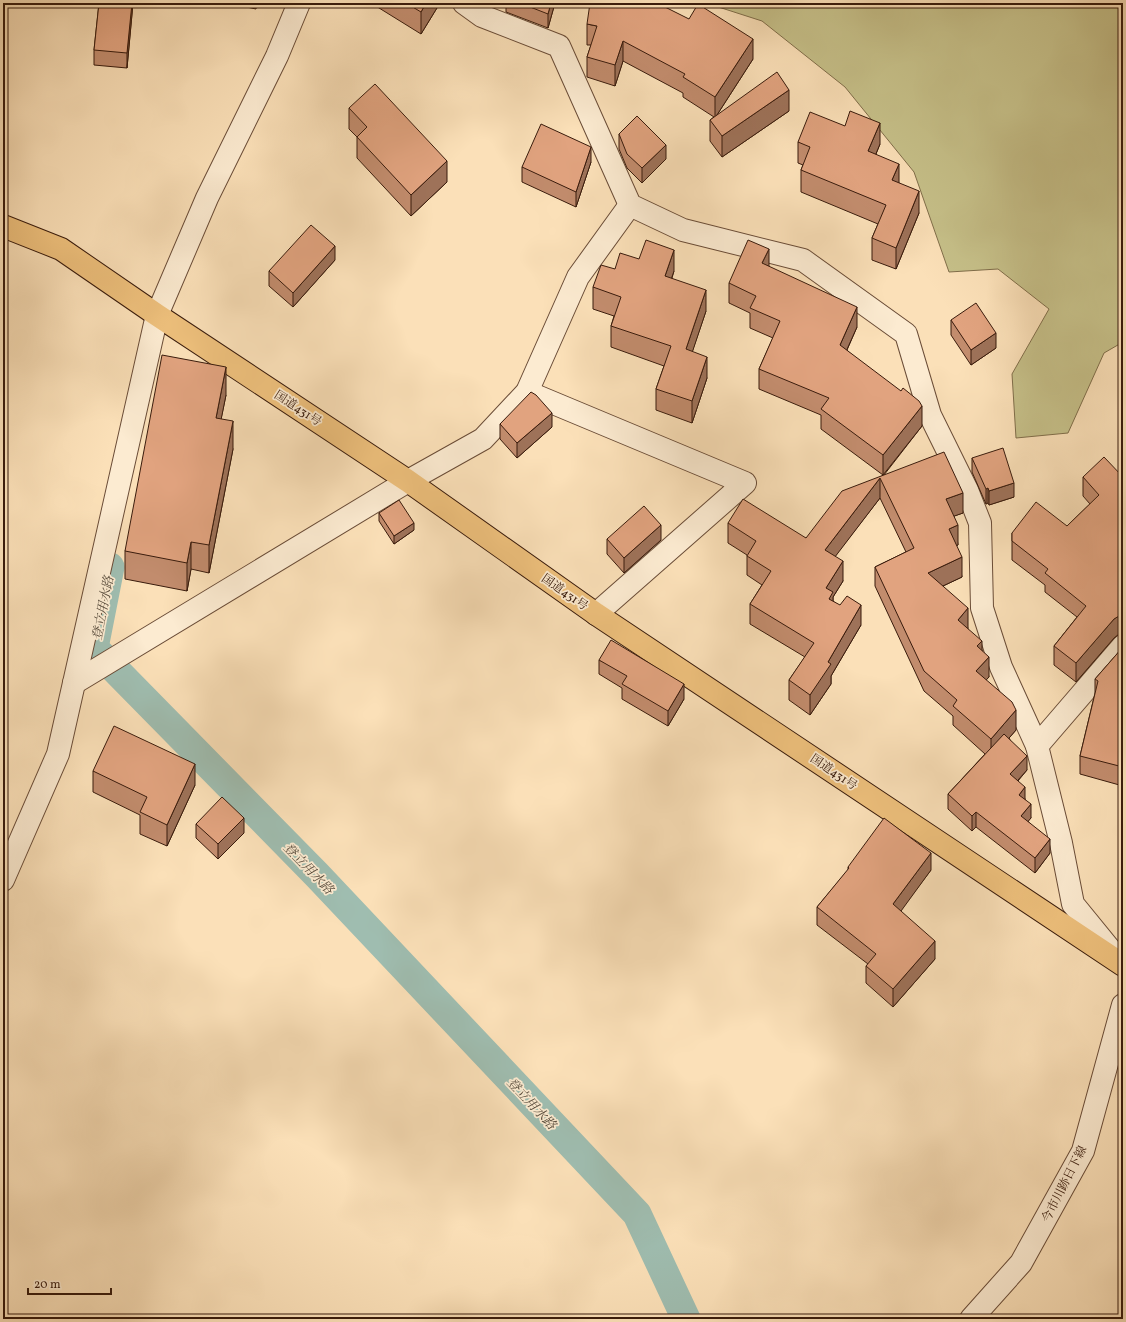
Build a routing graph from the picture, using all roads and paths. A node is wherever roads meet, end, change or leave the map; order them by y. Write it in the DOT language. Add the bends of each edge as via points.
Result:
graph roads {
  1 [pos="299,3"];
  2 [pos="464,3"];
  3 [pos="630,205"];
  4 [pos="3,226"];
  5 [pos="157,315"];
  6 [pos="527,392"];
  7 [pos="408,481"];
  8 [pos="596,614"];
  9 [pos="1123,646"];
  10 [pos="74,683"];
  11 [pos="1037,746"];
  12 [pos="3,880"];
  13 [pos="1123,965"];
  14 [pos="1123,974"];
  15 [pos="1123,1005"];
  16 [pos="971,1319"];
  1 -- 5 [label="street" via="277,56 207,198"];
  2 -- 3 [label="street" via="482,16 559,46"];
  3 -- 6 [label="street" via="578,277"];
  3 -- 11 [label="street" via="683,230 803,260 906,334 930,415 967,490 980,523 982,608 1001,667"];
  4 -- 5 [label="highway, 国道431号" via="61,249"];
  5 -- 7 [label="highway, 国道431号"];
  5 -- 10 [label="street"];
  6 -- 7 [label="street" via="483,438"];
  6 -- 8 [label="street" via="746,483"];
  7 -- 8 [label="highway, 国道431号"];
  7 -- 10 [label="street"];
  8 -- 13 [label="highway, 国道431号"];
  9 -- 11 [label="street"];
  10 -- 12 [label="street" via="58,754"];
  11 -- 13 [label="street" via="1073,904"];
  13 -- 14 [label="street"];
  15 -- 16 [label="street, 今市川跡日下線" via="1083,1151 1021,1264"];
}
